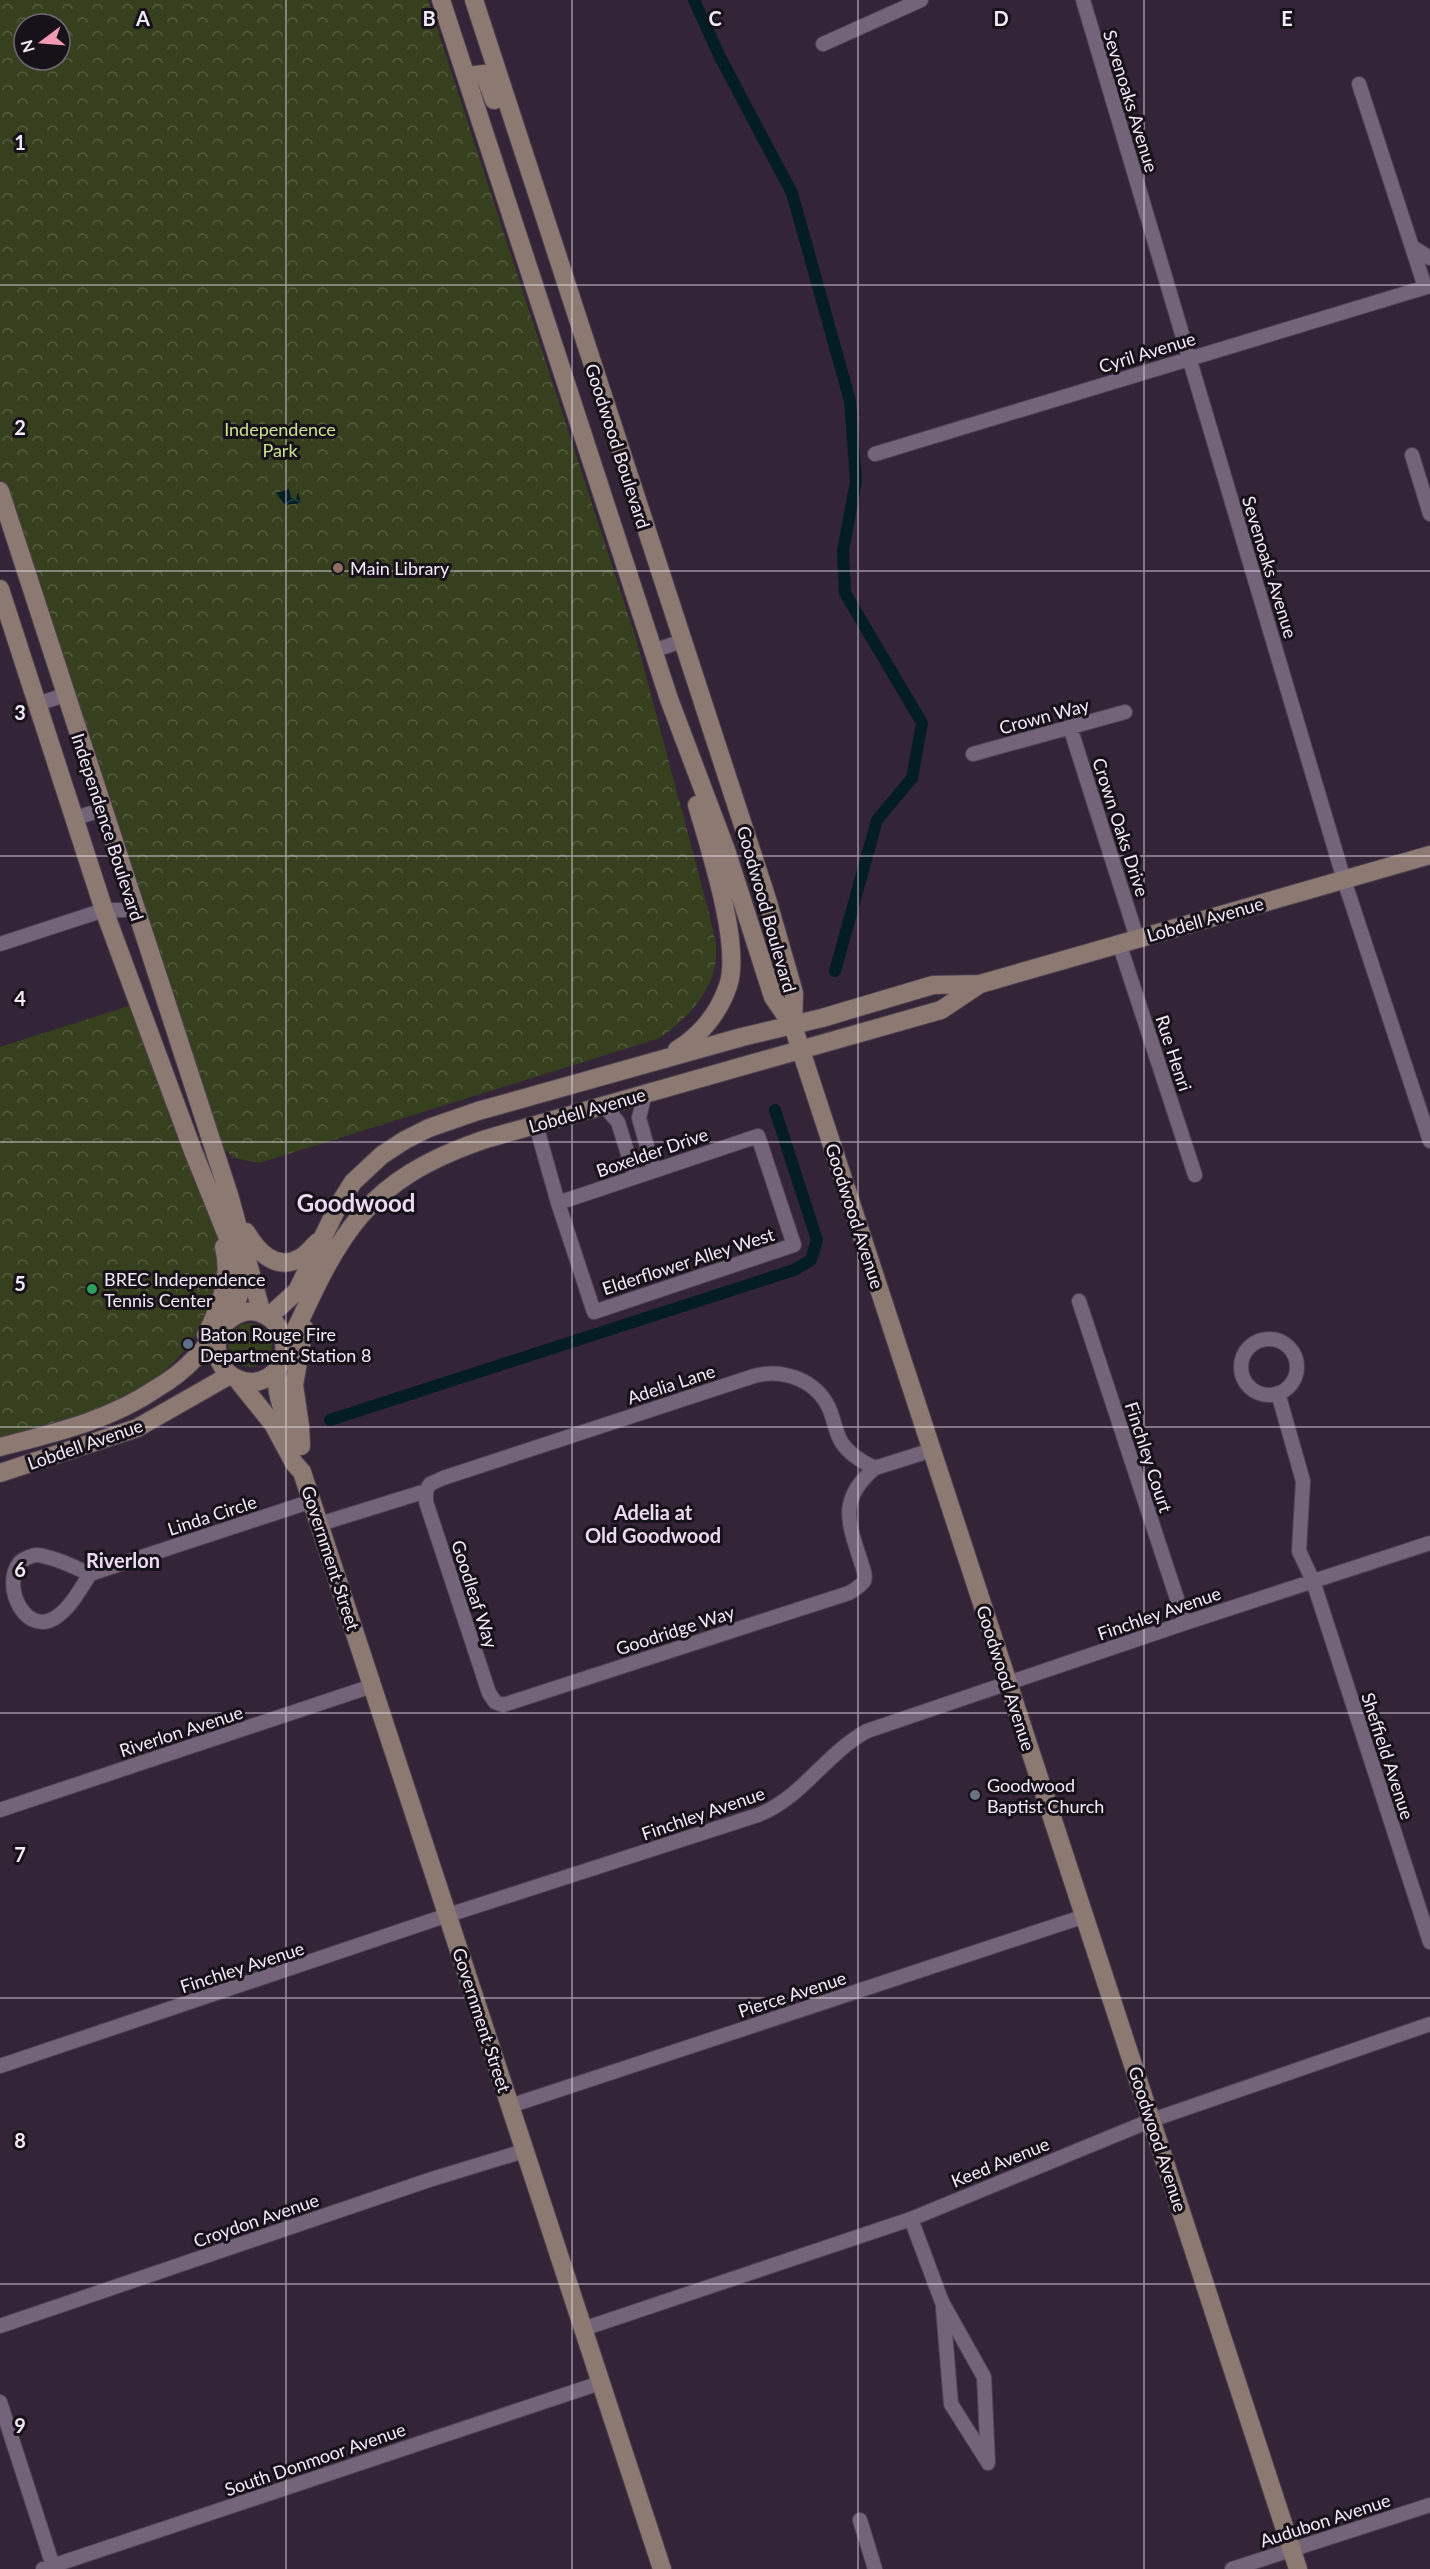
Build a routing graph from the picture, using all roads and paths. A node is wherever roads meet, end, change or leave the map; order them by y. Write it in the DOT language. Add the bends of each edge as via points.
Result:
graph roads {
  1 [pos="441,0"];
  2 [pos="474,0"];
  3 [pos="921,0"];
  4 [pos="1083,0"];
  5 [pos="823,44"];
  6 [pos="466,76"];
  7 [pos="1359,84"];
  8 [pos="543,215"];
  9 [pos="1414,248"];
  10 [pos="1430,258"];
  11 [pos="1428,287"];
  12 [pos="554,342"];
  13 [pos="1189,358"];
  14 [pos="601,392"];
  15 [pos="875,454"];
  16 [pos="1412,455"];
  17 [pos="0,491"];
  18 [pos="1430,514"];
  19 [pos="0,589"];
  20 [pos="682,641"];
  21 [pos="653,651"];
  22 [pos="65,695"];
  23 [pos="669,699"];
  24 [pos="38,704"];
  25 [pos="1125,712"];
  26 [pos="1070,727"];
  27 [pos="973,754"];
  28 [pos="102,810"];
  29 [pos="75,818"];
  30 [pos="726,850"];
  31 [pos="1430,855"];
  32 [pos="1344,880"];
  33 [pos="767,899"];
  34 [pos="104,910"];
  35 [pos="135,910"];
  36 [pos="1137,938"];
  37 [pos="1119,943"];
  38 [pos="0,944"];
  39 [pos="980,984"];
  40 [pos="793,1026"];
  41 [pos="801,1050"];
  42 [pos="666,1058"];
  43 [pos="645,1094"];
  44 [pos="604,1106"];
  45 [pos="478,1111"];
  46 [pos="536,1125"];
  47 [pos="486,1139"];
  48 [pos="1430,1141"];
  49 [pos="654,1171"];
  50 [pos="1195,1175"];
  51 [pos="635,1177"];
  52 [pos="353,1182"];
  53 [pos="372,1201"];
  54 [pos="558,1203"];
  55 [pos="218,1213"];
  56 [pos="236,1219"];
  57 [pos="320,1240"];
  58 [pos="794,1245"];
  59 [pos="1079,1301"];
  60 [pos="304,1311"];
  61 [pos="264,1315"];
  62 [pos="226,1323"];
  63 [pos="198,1356"];
  64 [pos="281,1362"];
  65 [pos="233,1376"];
  66 [pos="209,1388"];
  67 [pos="1278,1393"];
  68 [pos="254,1399"];
  69 [pos="301,1446"];
  70 [pos="0,1447"];
  71 [pos="932,1450"];
  72 [pos="875,1468"];
  73 [pos="302,1472"];
  74 [pos="0,1473"];
  75 [pos="426,1491"];
  76 [pos="312,1501"];
  77 [pos="320,1524"];
  78 [pos="1430,1543"];
  79 [pos="90,1574"];
  80 [pos="1313,1581"];
  81 [pos="1185,1623"];
  82 [pos="1008,1683"];
  83 [pos="372,1686"];
  84 [pos="498,1704"];
  85 [pos="0,1810"];
  86 [pos="448,1916"];
  87 [pos="1085,1916"];
  88 [pos="1430,1942"];
  89 [pos="1430,2024"];
  90 [pos="0,2066"];
  91 [pos="510,2106"];
  92 [pos="1152,2120"];
  93 [pos="524,2151"];
  94 [pos="910,2219"];
  95 [pos="942,2302"];
  96 [pos="0,2326"];
  97 [pos="583,2329"];
  98 [pos="600,2383"];
  99 [pos="0,2402"];
  100 [pos="1430,2505"];
  101 [pos="860,2520"];
  102 [pos="1292,2550"];
  103 [pos="50,2568"];
  104 [pos="662,2569"];
  105 [pos="875,2569"];
  106 [pos="1232,2569"];
  107 [pos="1298,2569"];
  1 -- 6 [label="main road, Goodwood Boulevard"];
  2 -- 8 [label="main road, Goodwood Boulevard"];
  3 -- 5 [label="street"];
  4 -- 13 [label="street, Sevenoaks Avenue"];
  6 -- 8 [label="main road" via="484,74 524,186"];
  6 -- 12 [label="main road, Goodwood Boulevard"];
  7 -- 9 [label="street"];
  8 -- 14 [label="main road, Goodwood Boulevard"];
  9 -- 10 [label="street"];
  9 -- 11 [label="street" via="1417,266"];
  11 -- 13 [label="street, Cyril Avenue"];
  12 -- 14 [label="main road" via="565,339 574,343"];
  12 -- 21 [label="main road, Goodwood Boulevard"];
  13 -- 15 [label="street, Cyril Avenue"];
  13 -- 32 [label="street, Sevenoaks Avenue"];
  14 -- 20 [label="main road, Goodwood Boulevard"];
  16 -- 18 [label="street"];
  17 -- 22 [label="main road, Independence Boulevard"];
  19 -- 24 [label="main road, Independence Boulevard"];
  20 -- 21 [label="street"];
  20 -- 33 [label="main road, Goodwood Boulevard"];
  21 -- 23 [label="main road, Goodwood Boulevard"];
  22 -- 24 [label="street"];
  22 -- 28 [label="main road, Independence Boulevard"];
  23 -- 30 [label="main road, Goodwood Boulevard"];
  23 -- 42 [label="main road" via="731,939 729,984 715,1014 693,1040"];
  24 -- 29 [label="main road, Independence Boulevard"];
  25 -- 26 [label="street, Crown Way"];
  26 -- 27 [label="street, Crown Way"];
  26 -- 36 [label="street, Crown Oaks Drive"];
  28 -- 29 [label="street"];
  28 -- 35 [label="main road, Independence Boulevard"];
  29 -- 34 [label="main road, Independence Boulevard"];
  30 -- 33 [label="main road" via="748,891"];
  30 -- 40 [label="main road, Goodwood Boulevard" via="773,997"];
  31 -- 32 [label="main road, Lobdell Avenue"];
  32 -- 36 [label="main road, Lobdell Avenue"];
  32 -- 48 [label="street, Sevenoaks Avenue"];
  33 -- 40 [label="main road, Goodwood Boulevard" via="794,993"];
  34 -- 35 [label="street"];
  34 -- 38 [label="street"];
  34 -- 55 [label="main road, Independence Boulevard"];
  35 -- 56 [label="main road, Independence Boulevard"];
  36 -- 37 [label="main road, Lobdell Avenue"];
  37 -- 39 [label="main road, Lobdell Avenue"];
  37 -- 50 [label="street, Rue Henri"];
  39 -- 40 [label="main road, Lobdell Avenue" via="933,985"];
  39 -- 41 [label="main road, Lobdell Avenue" via="941,1010"];
  40 -- 41 [label="main road, Goodwood Avenue"];
  40 -- 42 [label="main road, Lobdell Avenue"];
  41 -- 43 [label="main road, Lobdell Avenue"];
  41 -- 71 [label="main road, Goodwood Avenue"];
  42 -- 45 [label="main road, Lobdell Avenue"];
  43 -- 44 [label="main road, Lobdell Avenue"];
  43 -- 49 [label="street" via="639,1118"];
  44 -- 46 [label="main road, Lobdell Avenue"];
  44 -- 51 [label="street" via="618,1122"];
  45 -- 47 [label="main road"];
  45 -- 52 [label="main road, Lobdell Avenue" via="405,1140"];
  46 -- 47 [label="main road, Lobdell Avenue"];
  46 -- 54 [label="street"];
  47 -- 53 [label="main road, Lobdell Avenue" via="412,1171"];
  49 -- 51 [label="street, Boxelder Drive"];
  49 -- 58 [label="street, Boxelder Drive" via="758,1136"];
  51 -- 54 [label="street, Boxelder Drive"];
  52 -- 53 [label="main road"];
  52 -- 57 [label="main road, Lobdell Avenue"];
  53 -- 60 [label="main road, Lobdell Avenue" via="334,1250"];
  54 -- 58 [label="street, Elderflower Alley West" via="594,1311"];
  55 -- 62 [label="main road" via="240,1272 240,1291"];
  55 -- 63 [label="main road" via="226,1252 226,1280 220,1305"];
  56 -- 57 [label="main road" via="254,1247 277,1262 301,1258"];
  56 -- 61 [label="main road"];
  57 -- 61 [label="main road, Lobdell Avenue" via="297,1291 275,1311"];
  59 -- 81 [label="street, Finchley Court"];
  60 -- 64 [label="main road, Lobdell Avenue"];
  60 -- 69 [label="main road" via="294,1384"];
  61 -- 62 [label="main road" via="249,1311"];
  61 -- 64 [label="main road" via="284,1337"];
  62 -- 63 [label="main road, Lobdell Avenue"];
  62 -- 65 [label="main road" via="215,1346 220,1364"];
  63 -- 70 [label="main road, Lobdell Avenue" via="132,1404"];
  64 -- 65 [label="main road" via="262,1380 252,1382"];
  64 -- 69 [label="main road, Government Street" via="276,1385 281,1407"];
  65 -- 66 [label="main road, Lobdell Avenue"];
  65 -- 68 [label="main road, Government Street"];
  66 -- 68 [label="main road" via="237,1391"];
  66 -- 74 [label="main road, Lobdell Avenue" via="137,1428"];
  67 -- 67 [label="street" via="1266,1395 1254,1390 1243,1376 1242,1358 1259,1340 1283,1342 1292,1351 1296,1363 1292,1381"];
  67 -- 80 [label="street, Sheffield Avenue" via="1303,1481 1299,1551"];
  68 -- 73 [label="main road, Government Street"];
  69 -- 73 [label="main road, Government Street" via="305,1460"];
  71 -- 72 [label="street"];
  71 -- 82 [label="main road, Goodwood Avenue"];
  72 -- 75 [label="street, Adelia Lane" via="842,1443 829,1408 812,1387 804,1380 771,1373 436,1480"];
  72 -- 84 [label="street, Goodridge Way" via="855,1491 848,1509 849,1526 865,1573 861,1585 845,1594"];
  73 -- 76 [label="main road, Government Street"];
  75 -- 77 [label="street, Adelia Lane"];
  75 -- 84 [label="street, Goodleaf Way" via="426,1502 489,1693"];
  76 -- 77 [label="main road, Government Street"];
  76 -- 79 [label="street, Linda Circle"];
  77 -- 83 [label="main road, Government Street"];
  78 -- 80 [label="street, Finchley Avenue"];
  79 -- 79 [label="street" via="35,1555 13,1568 7,1582 14,1608 24,1618 45,1622 58,1617"];
  80 -- 81 [label="street, Finchley Avenue"];
  80 -- 88 [label="street, Sheffield Avenue"];
  81 -- 82 [label="street, Finchley Avenue"];
  82 -- 86 [label="street, Finchley Avenue" via="867,1731 842,1747 791,1797 771,1810"];
  82 -- 87 [label="main road, Goodwood Avenue"];
  83 -- 85 [label="street, Riverlon Avenue"];
  83 -- 86 [label="main road, Government Street"];
  86 -- 90 [label="street, Finchley Avenue"];
  86 -- 91 [label="main road, Government Street"];
  87 -- 91 [label="street, Pierce Avenue"];
  87 -- 92 [label="main road, Goodwood Avenue"];
  89 -- 92 [label="street, Keed Avenue"];
  91 -- 93 [label="main road, Government Street"];
  92 -- 94 [label="street, Keed Avenue"];
  92 -- 102 [label="main road, Goodwood Avenue"];
  93 -- 96 [label="street, Croydon Avenue"];
  93 -- 97 [label="main road, Government Street"];
  94 -- 95 [label="street"];
  94 -- 97 [label="street, Keed Avenue"];
  95 -- 95 [label="street" via="984,2377 988,2463 951,2404"];
  97 -- 98 [label="main road, Government Street"];
  98 -- 103 [label="street, South Donmoor Avenue"];
  98 -- 104 [label="main road, Government Street"];
  99 -- 103 [label="street"];
  100 -- 102 [label="street, Audubon Avenue"];
  101 -- 105 [label="street"];
  102 -- 106 [label="street, Audubon Avenue"];
  102 -- 107 [label="main road, Goodwood Avenue"];
}
